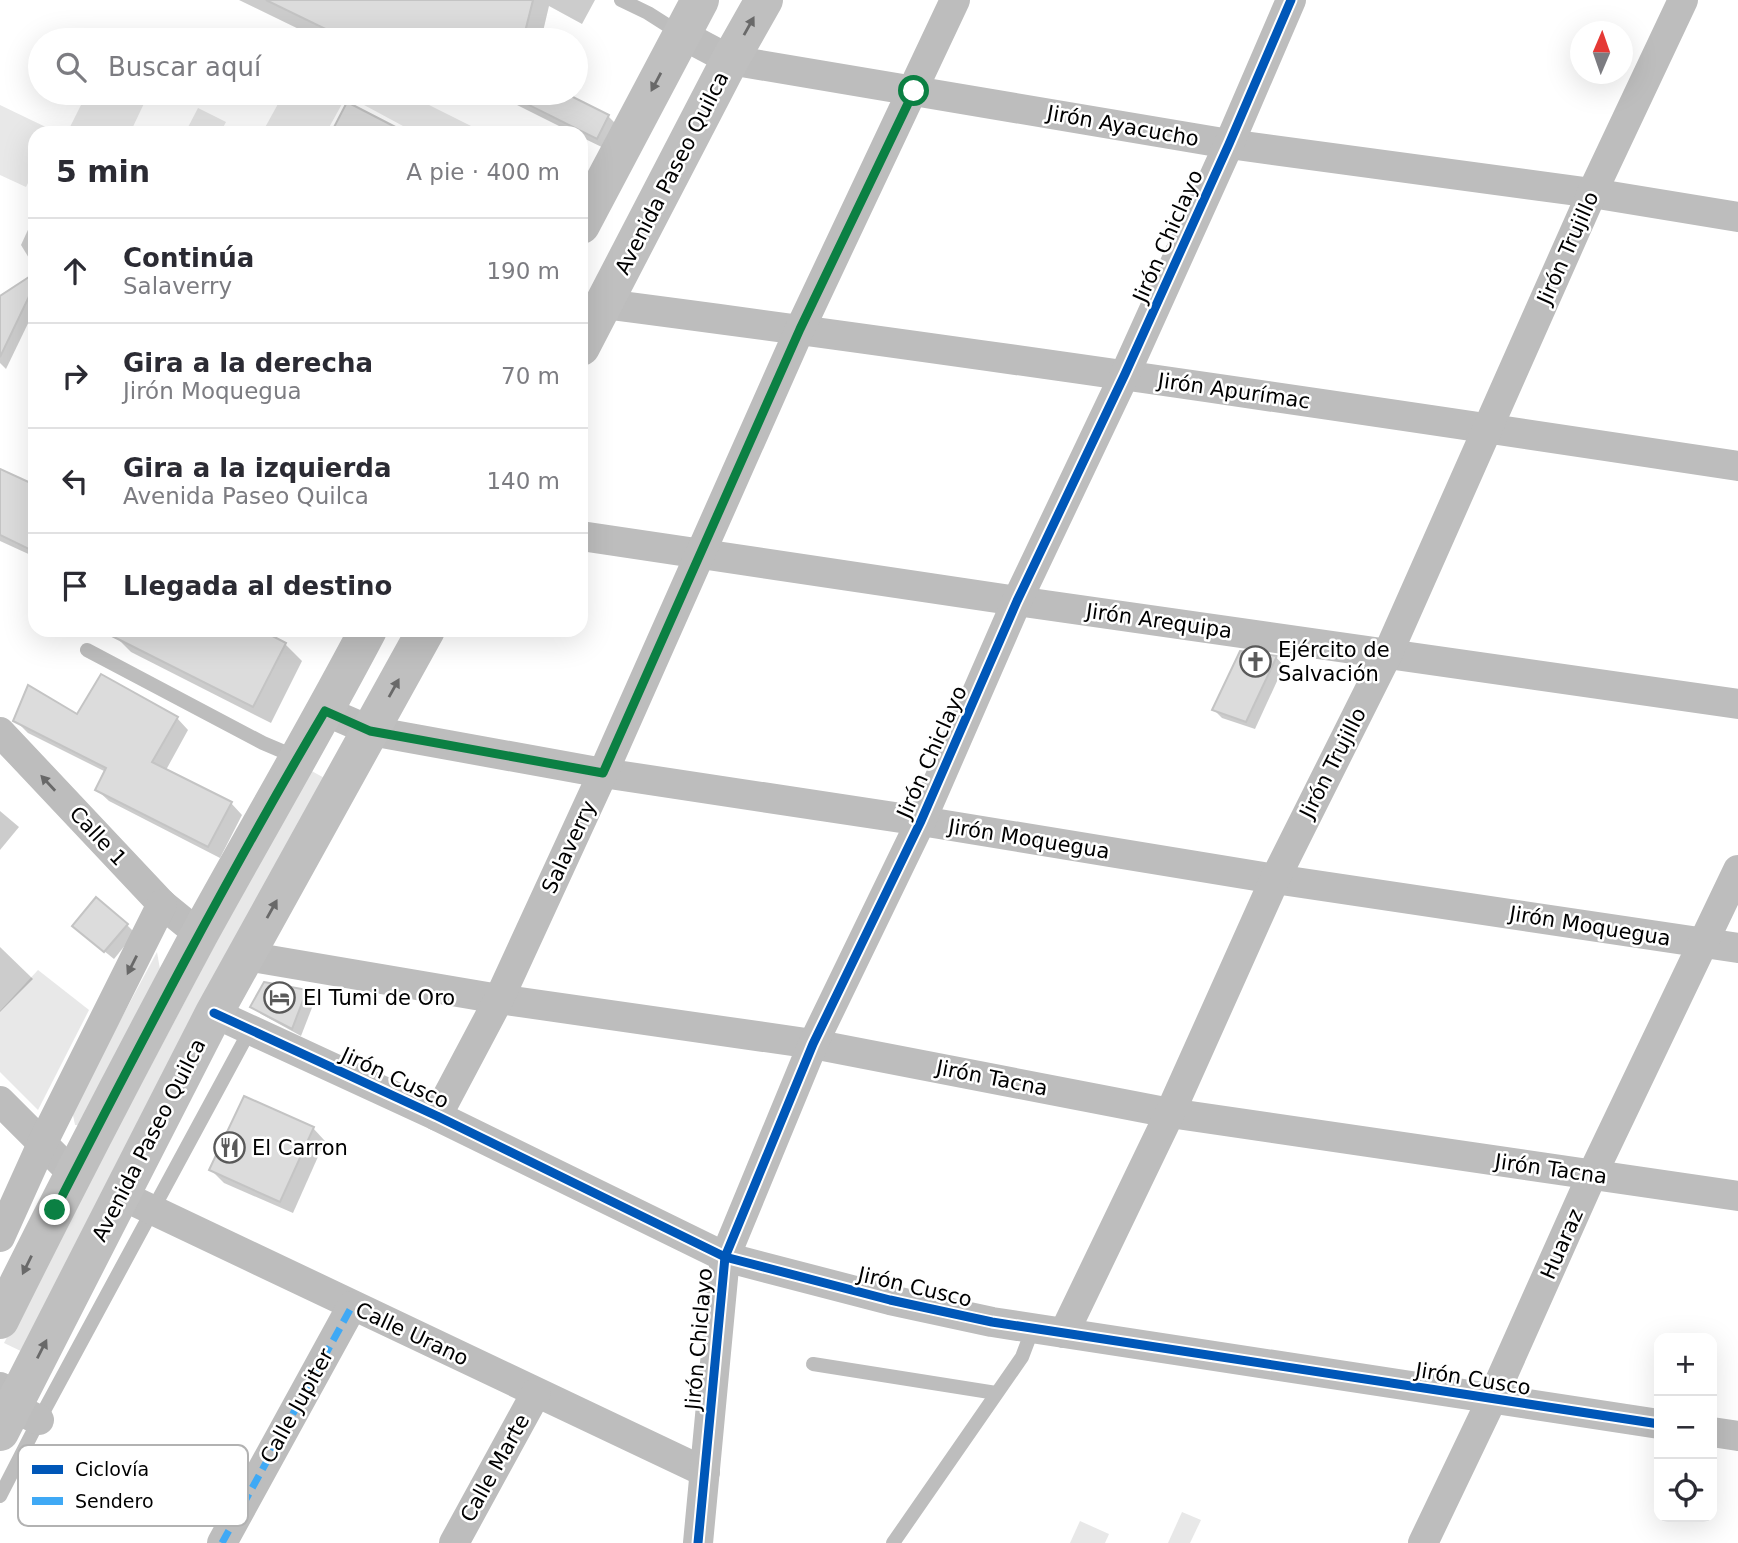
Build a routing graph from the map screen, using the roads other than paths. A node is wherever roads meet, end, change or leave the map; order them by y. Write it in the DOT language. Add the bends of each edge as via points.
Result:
graph roads {
  1 [pos="621,0"];
  2 [pos="700,0"];
  3 [pos="764,0"];
  4 [pos="955,0"];
  5 [pos="1291,0"];
  6 [pos="1683,0"];
  7 [pos="681,34"];
  8 [pos="730,60"];
  9 [pos="914,91"];
  10 [pos="1229,144"];
  11 [pos="1592,194"];
  12 [pos="588,212"];
  13 [pos="1738,217"];
  14 [pos="605,304"];
  15 [pos="800,329"];
  16 [pos="588,334"];
  17 [pos="1125,374"];
  18 [pos="1489,428"];
  19 [pos="1738,466"];
  20 [pos="588,537"];
  21 [pos="701,554"];
  22 [pos="1017,601"];
  23 [pos="363,637"];
  24 [pos="422,637"];
  25 [pos="87,650"];
  26 [pos="1388,653"];
  27 [pos="1738,704"];
  28 [pos="325,711"];
  29 [pos="370,731"];
  30 [pos="0,732"];
  31 [pos="297,758"];
  32 [pos="603,773"];
  33 [pos="921,821"];
  34 [pos="1738,870"];
  35 [pos="1275,879"];
  36 [pos="162,904"];
  37 [pos="200,935"];
  38 [pos="1703,943"];
  39 [pos="1738,948"];
  40 [pos="246,956"];
  41 [pos="499,999"];
  42 [pos="214,1013"];
  43 [pos="250,1030"];
  44 [pos="813,1044"];
  45 [pos="0,1101"];
  46 [pos="1171,1113"];
  47 [pos="437,1116"];
  48 [pos="42,1144"];
  49 [pos="73,1174"];
  50 [pos="1592,1175"];
  51 [pos="1738,1196"];
  52 [pos="137,1202"];
  53 [pos="8,1208"];
  54 [pos="55,1210"];
  55 [pos="0,1237"];
  56 [pos="724,1257"];
  57 [pos="352,1306"];
  58 [pos="0,1320"];
  59 [pos="1032,1328"];
  60 [pos="1064,1333"];
  61 [pos="813,1364"];
  62 [pos="996,1392"];
  63 [pos="536,1393"];
  64 [pos="1492,1399"];
  65 [pos="13,1411"];
  66 [pos="1654,1423"];
  67 [pos="1717,1433"];
  68 [pos="1738,1436"];
  69 [pos="705,1472"];
  70 [pos="0,1496"];
  71 [pos="248,1496"];
  72 [pos="231,1526"];
  73 [pos="222,1543"];
  74 [pos="454,1543"];
  75 [pos="698,1543"];
  76 [pos="893,1543"];
  77 [pos="1423,1543"];
  1 -- 7 [label="lane"];
  2 -- 7 [label="main road"];
  8 -- 3 [label="main road, Avenida Paseo Quilca, one-way"];
  4 -- 9 [label="street, Salaverry"];
  5 -- 10 [label="street, Jirón Chiclayo"];
  6 -- 11 [label="street, Jirón Trujillo"];
  7 -- 8 [label="street, Jirón Ayacucho"];
  7 -- 12 [label="main road, one-way"];
  8 -- 9 [label="street, Jirón Ayacucho"];
  8 -- 14 [label="main road, Avenida Paseo Quilca"];
  9 -- 10 [label="street, Jirón Ayacucho"];
  9 -- 15 [label="street, Salaverry"];
  10 -- 11 [label="street, Jirón Ayacucho"];
  10 -- 17 [label="street, Jirón Chiclayo"];
  11 -- 13 [label="street, Jirón Ayacucho"];
  11 -- 18 [label="street, Jirón Trujillo"];
  14 -- 15 [label="street, Jirón Apurímac"];
  14 -- 16 [label="main road, Avenida Paseo Quilca"];
  15 -- 17 [label="street, Jirón Apurímac"];
  15 -- 21 [label="street, Salaverry"];
  17 -- 18 [label="street, Jirón Apurímac"];
  17 -- 22 [label="street, Jirón Chiclayo"];
  18 -- 19 [label="street, Jirón Apurímac"];
  18 -- 26 [label="street, Jirón Trujillo"];
  20 -- 21 [label="street, Jirón Arequipa"];
  21 -- 22 [label="street, Jirón Arequipa"];
  21 -- 32 [label="street, Salaverry"];
  22 -- 26 [label="street, Jirón Arequipa"];
  22 -- 33 [label="street, Jirón Chiclayo"];
  23 -- 28 [label="main road"];
  29 -- 24 [label="main road, Avenida Paseo Quilca, one-way"];
  25 -- 31 [label="lane"];
  26 -- 27 [label="street, Jirón Arequipa"];
  26 -- 35 [label="street, Jirón Trujillo"];
  28 -- 29 [label="street, Jirón Moquegua"];
  28 -- 31 [label="main road"];
  29 -- 32 [label="street, Jirón Moquegua"];
  40 -- 29 [label="main road, Avenida Paseo Quilca, one-way"];
  36 -- 30 [label="street, Calle 1, one-way"];
  31 -- 37 [label="main road"];
  32 -- 33 [label="street, Jirón Moquegua"];
  32 -- 41 [label="street, Salaverry"];
  33 -- 35 [label="street, Jirón Moquegua"];
  33 -- 44 [label="street, Jirón Chiclayo"];
  34 -- 38 [label="street, Huaraz"];
  35 -- 38 [label="street, Jirón Moquegua"];
  35 -- 46 [label="street, Jirón Trujillo"];
  36 -- 37 [label="street, Calle 1"];
  36 -- 48 [label="street, one-way"];
  37 -- 49 [label="main road"];
  38 -- 39 [label="street, Jirón Moquegua"];
  38 -- 50 [label="street, Huaraz"];
  40 -- 41 [label="street, Jirón Tacna"];
  40 -- 42 [label="main road, Avenida Paseo Quilca"];
  41 -- 44 [label="street, Jirón Tacna"];
  41 -- 47 [label="street, Salaverry"];
  42 -- 43 [label="street, Jirón Cusco"];
  42 -- 52 [label="main road, Avenida Paseo Quilca"];
  43 -- 47 [label="street, Jirón Cusco"];
  43 -- 52 [label="lane"];
  44 -- 46 [label="street, Jirón Tacna"];
  44 -- 56 [label="street, Jirón Chiclayo"];
  45 -- 48 [label="street"];
  46 -- 50 [label="street, Jirón Tacna"];
  46 -- 60 [label="street, Jirón Trujillo"];
  47 -- 56 [label="street, Jirón Cusco"];
  48 -- 49 [label="street"];
  48 -- 53 [label="street"];
  49 -- 54 [label="main road"];
  50 -- 51 [label="street, Jirón Tacna"];
  50 -- 64 [label="street, Huaraz"];
  52 -- 57 [label="street, Calle Urano"];
  52 -- 65 [label="main road, Avenida Paseo Quilca"];
  53 -- 54 [label="street"];
  53 -- 55 [label="street"];
  54 -- 58 [label="main road, one-way"];
  56 -- 59 [label="street, Jirón Cusco" via="890,1300"];
  56 -- 69 [label="street, Jirón Chiclayo"];
  57 -- 63 [label="street, Calle Urano"];
  57 -- 71 [label="street, Calle Jupiter"];
  59 -- 60 [label="street, Jirón Cusco"];
  59 -- 62 [label="lane" via="1022,1357"];
  60 -- 64 [label="street, Jirón Cusco"];
  61 -- 62 [label="lane"];
  62 -- 76 [label="lane"];
  63 -- 69 [label="street, Calle Urano"];
  63 -- 74 [label="street, Calle Marte"];
  64 -- 66 [label="street, Jirón Cusco"];
  64 -- 77 [label="street, Huaraz"];
  65 -- 70 [label="lane"];
  67 -- 68 [label="street"];
  69 -- 75 [label="street, Jirón Chiclayo"];
  72 -- 73 [label="street, Calle Jupiter"];
}
